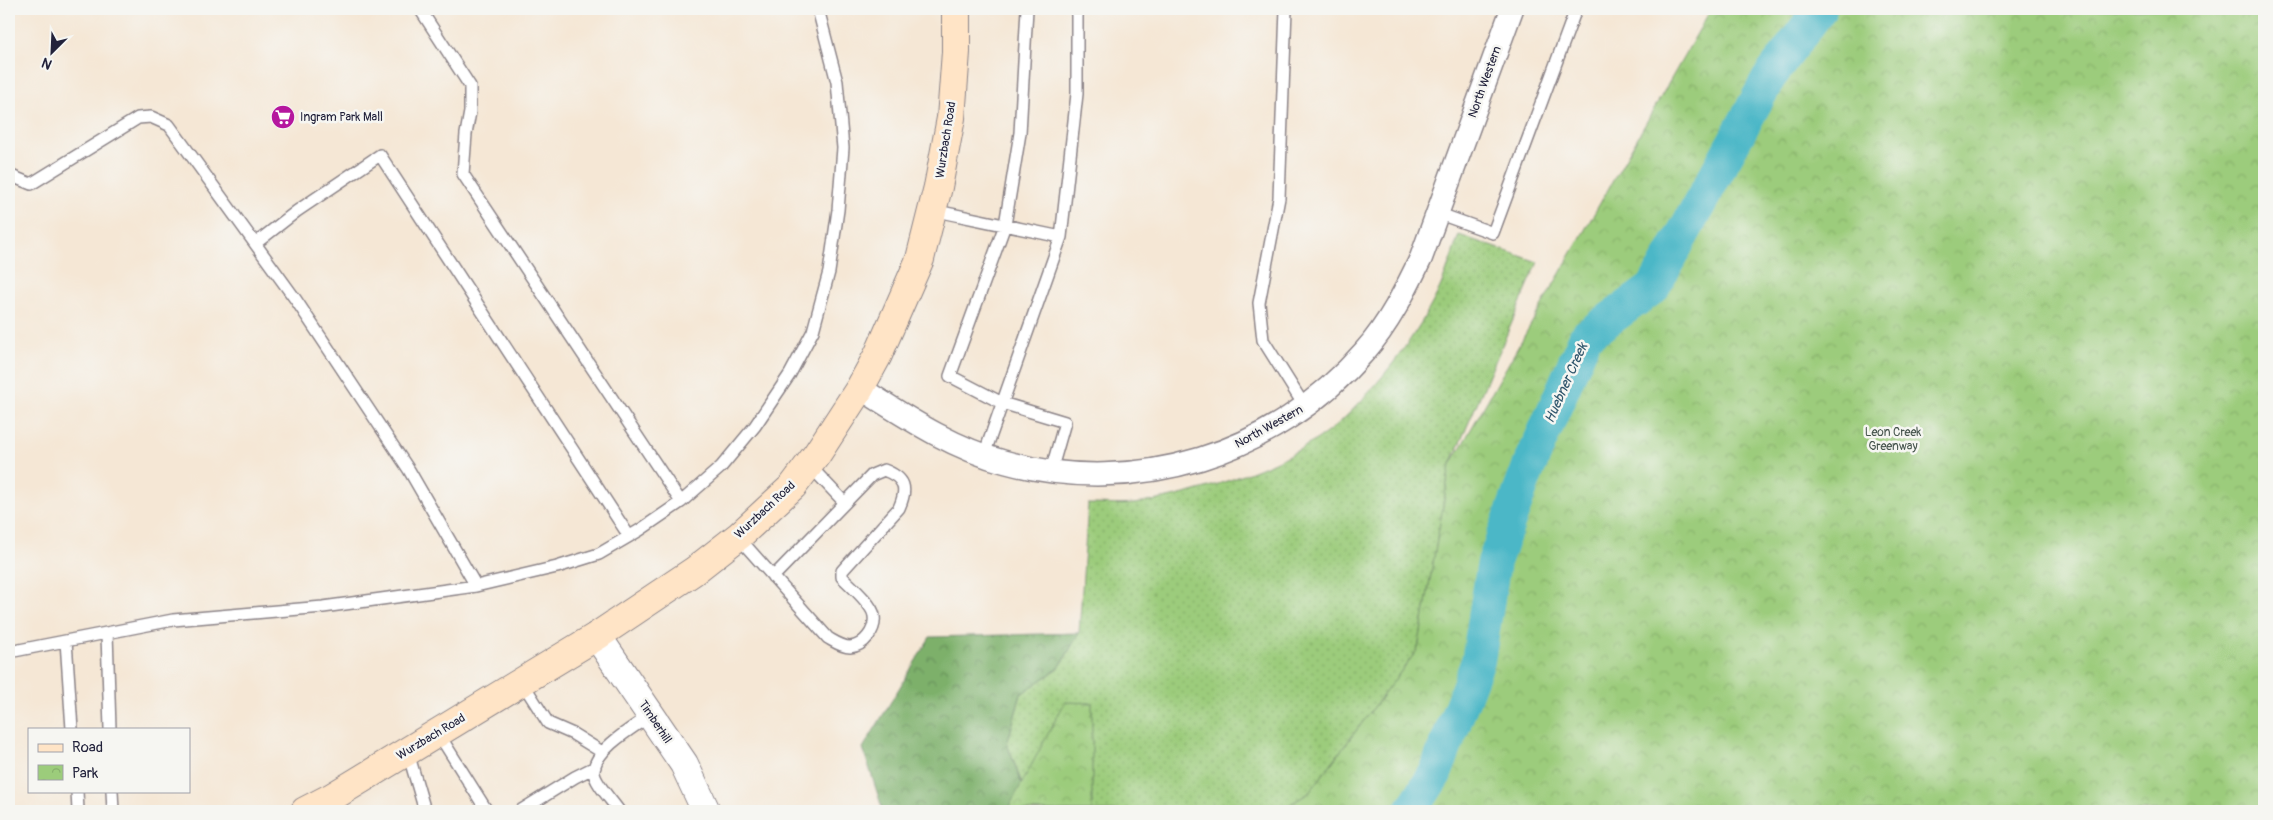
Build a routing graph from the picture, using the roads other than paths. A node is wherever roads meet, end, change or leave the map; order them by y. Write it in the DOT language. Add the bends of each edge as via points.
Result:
graph roads {
  1 [pos="420,9"];
  2 [pos="818,9"];
  3 [pos="956,9"];
  4 [pos="1026,9"];
  5 [pos="1078,9"];
  6 [pos="1286,9"];
  7 [pos="1512,9"];
  8 [pos="1576,9"];
  9 [pos="9,175"];
  10 [pos="932,210"];
  11 [pos="1437,213"];
  12 [pos="1005,225"];
  13 [pos="1061,237"];
  14 [pos="256,243"];
  15 [pos="860,388"];
  16 [pos="1002,403"];
  17 [pos="1305,407"];
  18 [pos="984,455"];
  19 [pos="809,465"];
  20 [pos="1051,471"];
  21 [pos="681,502"];
  22 [pos="845,503"];
  23 [pos="629,536"];
  24 [pos="738,537"];
  25 [pos="774,577"];
  26 [pos="476,586"];
  27 [pos="107,633"];
  28 [pos="597,636"];
  29 [pos="66,641"];
  30 [pos="9,652"];
  31 [pos="522,682"];
  32 [pos="651,715"];
  33 [pos="72,728"];
  34 [pos="110,728"];
  35 [pos="438,733"];
  36 [pos="602,752"];
  37 [pos="411,762"];
  38 [pos="595,768"];
  39 [pos="76,792"];
  40 [pos="112,792"];
  41 [pos="78,811"];
  42 [pos="113,811"];
  43 [pos="305,811"];
  44 [pos="425,811"];
  45 [pos="487,811"];
  46 [pos="520,811"];
  47 [pos="619,811"];
  48 [pos="706,811"];
  1 -- 21 [label="lane" via="470,86 463,174"];
  2 -- 21 [label="lane" via="837,82 843,148 829,272 813,331 790,374 755,426 721,467"];
  3 -- 10 [label="main road, Wurzbach Road" via="951,118"];
  4 -- 12 [label="lane" via="1020,133"];
  5 -- 13 [label="lane" via="1077,94"];
  6 -- 17 [label="lane" via="1279,198 1259,303 1263,340"];
  7 -- 11 [label="street, North Western"];
  8 -- 11 [label="lane" via="1493,233"];
  9 -- 14 [label="lane" via="31,184 125,125 138,118 152,117 169,125"];
  10 -- 12 [label="lane"];
  10 -- 15 [label="main road, Wurzbach Road" via="920,259"];
  11 -- 17 [label="street, North Western" via="1421,258 1387,322 1340,377"];
  12 -- 13 [label="lane"];
  12 -- 16 [label="lane" via="950,376"];
  13 -- 16 [label="lane"];
  14 -- 23 [label="lane" via="380,155"];
  14 -- 26 [label="lane" via="409,470"];
  15 -- 18 [label="street, North Western" via="937,435"];
  15 -- 19 [label="main road, Wurzbach Road"];
  16 -- 18 [label="lane"];
  16 -- 20 [label="lane" via="1065,422"];
  17 -- 20 [label="street, North Western" via="1251,440 1183,465 1112,475"];
  18 -- 20 [label="street, North Western"];
  19 -- 22 [label="lane"];
  19 -- 24 [label="main road, Wurzbach Road" via="793,486"];
  21 -- 23 [label="lane"];
  22 -- 25 [label="lane"];
  22 -- 25 [label="lane" via="872,475 884,470 897,475 903,483 904,496 899,508 842,571 842,576 874,615 872,631 863,642 850,647 828,638"];
  23 -- 26 [label="lane" via="598,554"];
  24 -- 25 [label="lane"];
  24 -- 28 [label="main road, Wurzbach Road" via="694,571"];
  26 -- 27 [label="lane" via="323,607 173,620"];
  27 -- 29 [label="lane"];
  27 -- 34 [label="lane"];
  28 -- 31 [label="main road, Wurzbach Road"];
  28 -- 32 [label="street, Timberhill"];
  29 -- 30 [label="lane"];
  29 -- 33 [label="lane"];
  31 -- 35 [label="main road, Wurzbach Road"];
  31 -- 36 [label="lane" via="548,722"];
  32 -- 36 [label="lane"];
  32 -- 48 [label="street, Timberhill" via="684,764"];
  35 -- 43 [label="main road, Wurzbach Road"];
  35 -- 45 [label="lane"];
  36 -- 38 [label="lane"];
  37 -- 44 [label="lane"];
  38 -- 46 [label="lane"];
  38 -- 47 [label="lane" via="596,780"];
  39 -- 41 [label="lane"];
  40 -- 42 [label="lane"];
}
